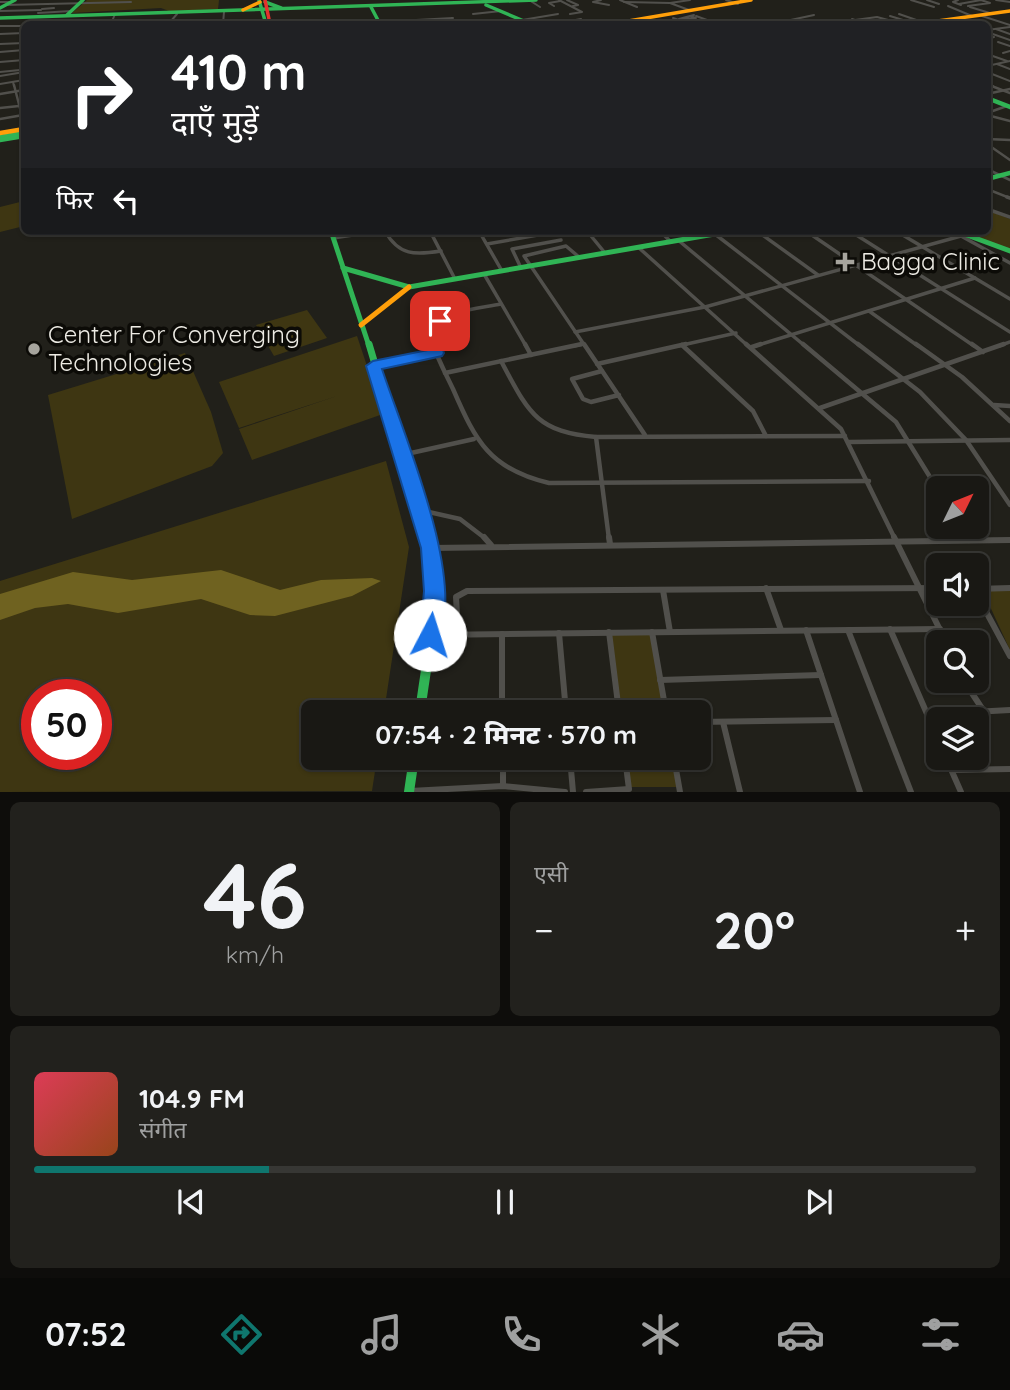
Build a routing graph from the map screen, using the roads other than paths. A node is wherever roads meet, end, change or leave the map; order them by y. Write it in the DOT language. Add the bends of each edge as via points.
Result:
graph roads {
  1 [pos="68,0"];
  2 [pos="560,0"];
  3 [pos="567,0"];
  4 [pos="601,0"];
  5 [pos="620,0"];
  6 [pos="676,0"];
  7 [pos="690,0"];
  8 [pos="726,0"];
  9 [pos="751,0"];
  10 [pos="760,0"];
  11 [pos="911,0"];
  12 [pos="927,0"];
  13 [pos="981,0"];
  14 [pos="998,0"];
  15 [pos="509,1"];
  16 [pos="529,1"];
  17 [pos="81,2"];
  18 [pos="131,2"];
  19 [pos="624,2"];
  20 [pos="681,2"];
  21 [pos="958,2"];
  22 [pos="1010,2"];
  23 [pos="737,3"];
  24 [pos="990,3"];
  25 [pos="47,4"];
  26 [pos="64,4"];
  27 [pos="538,4"];
  28 [pos="670,4"];
  29 [pos="939,4"];
  30 [pos="4,5"];
  31 [pos="493,5"];
  32 [pos="609,5"];
  33 [pos="554,6"];
  34 [pos="572,6"];
  35 [pos="948,6"];
  36 [pos="968,6"];
  37 [pos="371,7"];
  38 [pos="637,7"];
  39 [pos="934,7"];
  40 [pos="54,8"];
  41 [pos="41,9"];
  42 [pos="265,10"];
  43 [pos="297,10"];
  44 [pos="63,12"];
  45 [pos="223,12"];
  46 [pos="1001,12"];
  47 [pos="177,13"];
  48 [pos="35,14"];
  49 [pos="473,14"];
  50 [pos="558,14"];
  51 [pos="570,14"];
  52 [pos="690,14"];
  53 [pos="900,14"];
  54 [pos="115,15"];
  55 [pos="814,15"];
  56 [pos="890,16"];
  57 [pos="975,16"];
  58 [pos="0,18"];
  59 [pos="673,18"];
  60 [pos="807,18"];
  61 [pos="410,19"];
  62 [pos="581,19"];
  63 [pos="646,19"];
  64 [pos="863,19"];
  65 [pos="80,20"];
  66 [pos="522,20"];
  67 [pos="816,20"];
  68 [pos="112,21"];
  69 [pos="171,21"];
  70 [pos="223,21"];
  71 [pos="378,21"];
  72 [pos="394,21"];
  73 [pos="435,21"];
  74 [pos="570,21"];
  75 [pos="632,21"];
  76 [pos="639,21"];
  77 [pos="682,21"];
  78 [pos="710,21"];
  79 [pos="790,21"];
  80 [pos="819,21"];
  81 [pos="823,21"];
  82 [pos="856,21"];
  83 [pos="869,21"];
  84 [pos="893,21"];
  85 [pos="906,21"];
  86 [pos="919,21"];
  87 [pos="934,21"];
  88 [pos="0,26"];
  89 [pos="21,26"];
  90 [pos="1010,26"];
  91 [pos="995,29"];
  92 [pos="991,30"];
  93 [pos="991,33"];
  94 [pos="21,34"];
  95 [pos="1010,34"];
  96 [pos="1,35"];
  97 [pos="21,35"];
  98 [pos="14,36"];
  99 [pos="994,37"];
  100 [pos="991,38"];
  101 [pos="1010,40"];
  102 [pos="21,41"];
  103 [pos="8,42"];
  104 [pos="998,42"];
  105 [pos="0,44"];
  106 [pos="1010,46"];
  107 [pos="21,50"];
  108 [pos="1010,51"];
  109 [pos="0,52"];
  110 [pos="1003,52"];
  111 [pos="991,55"];
  112 [pos="21,60"];
  113 [pos="0,62"];
  114 [pos="1009,62"];
  115 [pos="996,64"];
  116 [pos="991,65"];
  117 [pos="1010,69"];
  118 [pos="21,71"];
  119 [pos="0,74"];
  120 [pos="991,74"];
  121 [pos="21,81"];
  122 [pos="1010,81"];
  123 [pos="13,82"];
  124 [pos="0,84"];
  125 [pos="991,86"];
  126 [pos="21,90"];
  127 [pos="16,91"];
  128 [pos="1003,91"];
  129 [pos="1010,91"];
  130 [pos="0,94"];
  131 [pos="991,95"];
  132 [pos="991,98"];
  133 [pos="19,106"];
  134 [pos="1009,106"];
  135 [pos="0,108"];
  136 [pos="991,108"];
  137 [pos="995,109"];
  138 [pos="21,110"];
  139 [pos="991,112"];
  140 [pos="21,115"];
  141 [pos="991,115"];
  142 [pos="0,119"];
  143 [pos="1010,121"];
  144 [pos="21,132"];
  145 [pos="0,136"];
  146 [pos="991,139"];
  147 [pos="1010,140"];
  148 [pos="991,147"];
  149 [pos="1010,160"];
  150 [pos="991,171"];
  151 [pos="1010,173"];
  152 [pos="1000,175"];
  153 [pos="991,178"];
  154 [pos="1010,180"];
  155 [pos="991,191"];
  156 [pos="1010,198"];
  157 [pos="991,210"];
  158 [pos="1010,217"];
  159 [pos="332,235"];
  160 [pos="385,235"];
  161 [pos="432,235"];
  162 [pos="481,235"];
  163 [pos="538,235"];
  164 [pos="590,235"];
  165 [pos="666,235"];
  166 [pos="703,235"];
  167 [pos="716,235"];
  168 [pos="763,235"];
  169 [pos="812,235"];
  170 [pos="855,235"];
  171 [pos="902,235"];
  172 [pos="953,235"];
  173 [pos="961,235"];
  174 [pos="964,235"];
  175 [pos="561,240"];
  176 [pos="674,241"];
  177 [pos="487,244"];
  178 [pos="638,247"];
  179 [pos="922,247"];
  180 [pos="440,251"];
  181 [pos="1010,251"];
  182 [pos="605,253"];
  183 [pos="889,256"];
  184 [pos="579,257"];
  185 [pos="1010,263"];
  186 [pos="855,265"];
  187 [pos="530,266"];
  188 [pos="343,268"];
  189 [pos="521,268"];
  190 [pos="502,271"];
  191 [pos="484,274"];
  192 [pos="818,275"];
  193 [pos="975,278"];
  194 [pos="455,279"];
  195 [pos="781,286"];
  196 [pos="409,287"];
  197 [pos="942,289"];
  198 [pos="745,296"];
  199 [pos="906,299"];
  200 [pos="1010,299"];
  201 [pos="501,304"];
  202 [pos="705,307"];
  203 [pos="869,311"];
  204 [pos="830,323"];
  205 [pos="362,325"];
  206 [pos="575,332"];
  207 [pos="1010,332"];
  208 [pos="736,333"];
  209 [pos="792,334"];
  210 [pos="1010,342"];
  211 [pos="583,344"];
  212 [pos="682,345"];
  213 [pos="751,347"];
  214 [pos="983,352"];
  215 [pos="436,353"];
  216 [pos="531,355"];
  217 [pos="501,361"];
  218 [pos="597,364"];
  219 [pos="945,365"];
  220 [pos="373,366"];
  221 [pos="602,371"];
  222 [pos="445,373"];
  223 [pos="903,379"];
  224 [pos="862,393"];
  225 [pos="619,395"];
  226 [pos="994,405"];
  227 [pos="1010,406"];
  228 [pos="820,408"];
  229 [pos="1010,421"];
  230 [pos="646,435"];
  231 [pos="766,436"];
  232 [pos="845,436"];
  233 [pos="596,437"];
  234 [pos="474,439"];
  235 [pos="966,440"];
  236 [pos="1010,440"];
  237 [pos="908,441"];
  238 [pos="849,442"];
  239 [pos="402,455"];
  240 [pos="929,476"];
  241 [pos="869,481"];
  242 [pos="602,483"];
  243 [pos="1010,505"];
  244 [pos="420,510"];
  245 [pos="969,540"];
  246 [pos="1010,540"];
  247 [pos="898,541"];
  248 [pos="610,545"];
  249 [pos="491,546"];
  250 [pos="431,548"];
  251 [pos="920,587"];
  252 [pos="926,587"];
  253 [pos="1010,588"];
  254 [pos="766,589"];
  255 [pos="663,590"];
  256 [pos="989,590"];
  257 [pos="989,616"];
  258 [pos="890,629"];
  259 [pos="940,629"];
  260 [pos="781,630"];
  261 [pos="806,630"];
  262 [pos="848,630"];
  263 [pos="609,632"];
  264 [pos="652,632"];
  265 [pos="670,632"];
  266 [pos="559,633"];
  267 [pos="458,634"];
  268 [pos="502,634"];
  269 [pos="430,635"];
  270 [pos="1010,656"];
  271 [pos="821,675"];
  272 [pos="660,680"];
  273 [pos="422,700"];
  274 [pos="502,700"];
  275 [pos="565,700"];
  276 [pos="618,700"];
  277 [pos="664,700"];
  278 [pos="1010,710"];
  279 [pos="989,711"];
  280 [pos="926,712"];
  281 [pos="836,720"];
  282 [pos="711,722"];
  283 [pos="723,722"];
  284 [pos="989,769"];
  285 [pos="1010,769"];
  286 [pos="412,770"];
  287 [pos="503,770"];
  288 [pos="571,770"];
  289 [pos="627,770"];
  290 [pos="676,770"];
  291 [pos="952,770"];
  292 [pos="503,786"];
  293 [pos="409,791"];
  294 [pos="565,792"];
  295 [pos="573,792"];
  296 [pos="586,792"];
  297 [pos="680,792"];
  298 [pos="740,792"];
  299 [pos="860,792"];
  300 [pos="911,792"];
  301 [pos="961,792"];
  1 -- 26 [label="street"];
  2 -- 33 [label="street" via="549,3"];
  2 -- 34 [label="street"];
  3 -- 34 [label="street" via="579,5"];
  4 -- 32 [label="street" via="593,2"];
  5 -- 19 [label="street"];
  6 -- 20 [label="street"];
  7 -- 20 [label="street"];
  8 -- 23 [label="street"];
  9 -- 23 [label="main road"];
  10 -- 23 [label="main road"];
  11 -- 39 [label="street"];
  12 -- 29 [label="street"];
  13 -- 21 [label="street"];
  13 -- 24 [label="street"];
  14 -- 22 [label="street"];
  14 -- 24 [label="street"];
  15 -- 16 [label="main road"];
  15 -- 31 [label="main road"];
  16 -- 27 [label="main road"];
  17 -- 18 [label="street"];
  17 -- 26 [label="street"];
  17 -- 44 [label="main road"];
  19 -- 28 [label="street"];
  19 -- 38 [label="street"];
  20 -- 28 [label="street"];
  21 -- 36 [label="street"];
  23 -- 52 [label="main road"];
  24 -- 36 [label="street"];
  25 -- 26 [label="street"];
  25 -- 30 [label="street"];
  25 -- 41 [label="street"];
  28 -- 52 [label="street"];
  30 -- 41 [label="street"];
  31 -- 37 [label="main road"];
  31 -- 37 [label="main road"];
  31 -- 49 [label="street"];
  31 -- 66 [label="main road"];
  34 -- 51 [label="street" via="582,12"];
  35 -- 57 [label="street"];
  36 -- 46 [label="street"];
  37 -- 43 [label="main road"];
  37 -- 71 [label="main road"];
  40 -- 41 [label="street"];
  41 -- 48 [label="street"];
  42 -- 43 [label="main road"];
  42 -- 43 [label="main road"];
  42 -- 45 [label="main road"];
  42 -- 54 [label="main road"];
  44 -- 48 [label="main road"];
  44 -- 54 [label="main road"];
  45 -- 47 [label="main road"];
  45 -- 70 [label="street"];
  46 -- 57 [label="main road"];
  47 -- 54 [label="main road"];
  47 -- 69 [label="street"];
  48 -- 58 [label="main road"];
  50 -- 66 [label="street"];
  52 -- 63 [label="main road"];
  52 -- 78 [label="street"];
  53 -- 86 [label="street"];
  54 -- 65 [label="main road"];
  54 -- 68 [label="street"];
  55 -- 60 [label="street"];
  56 -- 85 [label="street"];
  57 -- 87 [label="main road"];
  57 -- 90 [label="street"];
  58 -- 65 [label="main road"];
  59 -- 77 [label="street"];
  60 -- 67 [label="street"];
  60 -- 79 [label="street"];
  61 -- 72 [label="street"];
  61 -- 73 [label="street"];
  62 -- 74 [label="street"];
  63 -- 75 [label="main road"];
  63 -- 76 [label="main road"];
  64 -- 82 [label="street" via="853,20"];
  64 -- 83 [label="street"];
  64 -- 84 [label="street"];
  67 -- 80 [label="street"];
  67 -- 81 [label="street"];
  88 -- 89 [label="street"];
  90 -- 91 [label="street"];
  91 -- 92 [label="street"];
  91 -- 95 [label="street"];
  93 -- 101 [label="street"];
  94 -- 96 [label="street"];
  96 -- 98 [label="street"];
  97 -- 98 [label="street"];
  98 -- 103 [label="street"];
  99 -- 100 [label="street"];
  102 -- 103 [label="street"];
  103 -- 105 [label="street"];
  104 -- 106 [label="street"];
  107 -- 109 [label="street"];
  108 -- 110 [label="street"];
  111 -- 114 [label="street"];
  112 -- 113 [label="street"];
  114 -- 115 [label="street"];
  115 -- 116 [label="street"];
  115 -- 117 [label="street"];
  118 -- 119 [label="street"];
  120 -- 122 [label="street"];
  121 -- 123 [label="street"];
  123 -- 124 [label="street"];
  123 -- 127 [label="street"];
  125 -- 128 [label="street"];
  126 -- 127 [label="street"];
  127 -- 130 [label="street"];
  127 -- 133 [label="street"];
  128 -- 129 [label="street"];
  128 -- 131 [label="street"];
  132 -- 134 [label="main road"];
  133 -- 135 [label="street"];
  133 -- 138 [label="street"];
  134 -- 137 [label="street"];
  136 -- 137 [label="street"];
  137 -- 139 [label="street"];
  140 -- 142 [label="street"];
  141 -- 143 [label="street"];
  144 -- 145 [label="main road"];
  146 -- 147 [label="street"];
  148 -- 149 [label="street"];
  150 -- 152 [label="street"];
  151 -- 152 [label="main road"];
  152 -- 153 [label="main road"];
  152 -- 154 [label="street"];
  155 -- 156 [label="street"];
  157 -- 158 [label="street"];
  159 -- 188 [label="main road"];
  160 -- 180 [label="street" via="400,251"];
  161 -- 180 [label="street"];
  162 -- 177 [label="street"];
  163 -- 177 [label="street"];
  164 -- 182 [label="street"];
  165 -- 176 [label="street"];
  166 -- 176 [label="main road"];
  167 -- 195 [label="street"];
  168 -- 192 [label="street"];
  169 -- 186 [label="street"];
  170 -- 183 [label="street"];
  171 -- 179 [label="street"];
  172 -- 179 [label="street"];
  173 -- 185 [label="street"];
  174 -- 181 [label="main road"];
  175 -- 189 [label="street" via="512,249"];
  176 -- 178 [label="main road"];
  176 -- 198 [label="street"];
  177 -- 190 [label="street"];
  178 -- 182 [label="main road"];
  178 -- 202 [label="street"];
  179 -- 183 [label="street"];
  179 -- 193 [label="street"];
  180 -- 194 [label="street"];
  182 -- 184 [label="main road"];
  183 -- 186 [label="street"];
  183 -- 197 [label="street"];
  184 -- 187 [label="main road"];
  184 -- 187 [label="street" via="569,246 547,249 525,254"];
  186 -- 192 [label="street"];
  186 -- 199 [label="street"];
  187 -- 189 [label="main road"];
  187 -- 206 [label="street"];
  188 -- 196 [label="main road"];
  188 -- 205 [label="main road"];
  189 -- 190 [label="main road"];
  190 -- 191 [label="main road"];
  191 -- 194 [label="main road"];
  191 -- 201 [label="street"];
  192 -- 195 [label="street"];
  193 -- 197 [label="street"];
  193 -- 200 [label="street"];
  194 -- 196 [label="main road"];
  195 -- 198 [label="street"];
  195 -- 204 [label="street"];
  196 -- 205 [label="main road"];
  197 -- 199 [label="street"];
  197 -- 207 [label="street"];
  198 -- 202 [label="street"];
  198 -- 209 [label="street"];
  199 -- 203 [label="street"];
  199 -- 214 [label="street"];
  201 -- 215 [label="street" via="440,321 430,332"];
  201 -- 216 [label="street"];
  202 -- 206 [label="street"];
  202 -- 208 [label="street"];
  203 -- 204 [label="street"];
  203 -- 219 [label="street"];
  204 -- 209 [label="street"];
  204 -- 223 [label="street"];
  205 -- 220 [label="main road"];
  206 -- 211 [label="street"];
  208 -- 212 [label="street"];
  208 -- 213 [label="street"];
  209 -- 213 [label="street"];
  209 -- 224 [label="street"];
  210 -- 214 [label="street"];
  211 -- 216 [label="street"];
  211 -- 218 [label="street"];
  212 -- 218 [label="street"];
  212 -- 231 [label="street" via="753,411"];
  213 -- 228 [label="street"];
  214 -- 219 [label="street"];
  215 -- 220 [label="street"];
  215 -- 222 [label="street"];
  216 -- 217 [label="street"];
  217 -- 222 [label="street"];
  217 -- 233 [label="street" via="539,423 559,434"];
  218 -- 221 [label="street"];
  219 -- 223 [label="street"];
  219 -- 226 [label="street"];
  220 -- 239 [label="main road"];
  221 -- 225 [label="street"];
  221 -- 225 [label="street" via="572,379 583,399 591,402"];
  222 -- 234 [label="street"];
  223 -- 224 [label="street"];
  223 -- 235 [label="street" via="932,402"];
  224 -- 228 [label="street"];
  224 -- 237 [label="street" via="896,422"];
  225 -- 230 [label="street"];
  226 -- 227 [label="street"];
  226 -- 229 [label="street"];
  228 -- 232 [label="street"];
  230 -- 231 [label="street"];
  230 -- 233 [label="street"];
  231 -- 232 [label="street"];
  232 -- 238 [label="street"];
  233 -- 242 [label="street"];
  234 -- 239 [label="street"];
  234 -- 242 [label="street" via="492,460 517,475 549,483"];
  235 -- 236 [label="street"];
  235 -- 237 [label="street"];
  235 -- 243 [label="street"];
  237 -- 238 [label="street"];
  237 -- 240 [label="street"];
  238 -- 241 [label="street"];
  239 -- 244 [label="main road"];
  241 -- 242 [label="street"];
  241 -- 247 [label="street"];
  242 -- 248 [label="street"];
  244 -- 249 [label="street" via="460,517"];
  244 -- 250 [label="main road"];
  245 -- 246 [label="street"];
  245 -- 247 [label="street"];
  247 -- 248 [label="street"];
  247 -- 251 [label="street"];
  248 -- 249 [label="street"];
  249 -- 250 [label="street"];
  250 -- 269 [label="main road" via="435,591"];
  251 -- 252 [label="street"];
  251 -- 254 [label="street"];
  251 -- 259 [label="street"];
  253 -- 256 [label="street"];
  254 -- 255 [label="street"];
  254 -- 260 [label="street"];
  255 -- 265 [label="street"];
  255 -- 267 [label="street" via="467,591 456,597"];
  257 -- 270 [label="street"];
  258 -- 259 [label="street"];
  258 -- 262 [label="street"];
  258 -- 280 [label="street"];
  260 -- 261 [label="street"];
  260 -- 265 [label="street"];
  261 -- 262 [label="street"];
  261 -- 271 [label="street"];
  262 -- 300 [label="street"];
  263 -- 264 [label="street"];
  263 -- 266 [label="street"];
  263 -- 276 [label="street"];
  264 -- 265 [label="street"];
  264 -- 272 [label="street"];
  266 -- 268 [label="street"];
  266 -- 275 [label="street"];
  267 -- 268 [label="street"];
  267 -- 269 [label="street"];
  268 -- 274 [label="street"];
  269 -- 273 [label="main road"];
  271 -- 272 [label="street"];
  271 -- 281 [label="street"];
  272 -- 277 [label="street"];
  278 -- 279 [label="street"];
  281 -- 283 [label="street"];
  281 -- 299 [label="street"];
  282 -- 283 [label="street"];
  283 -- 298 [label="street"];
  284 -- 285 [label="street"];
  286 -- 293 [label="main road"];
  287 -- 292 [label="street"];
  288 -- 295 [label="street"];
  289 -- 296 [label="street" via="629,789"];
  290 -- 297 [label="street"];
  291 -- 301 [label="street"];
  292 -- 293 [label="street"];
  292 -- 294 [label="street"];
}
